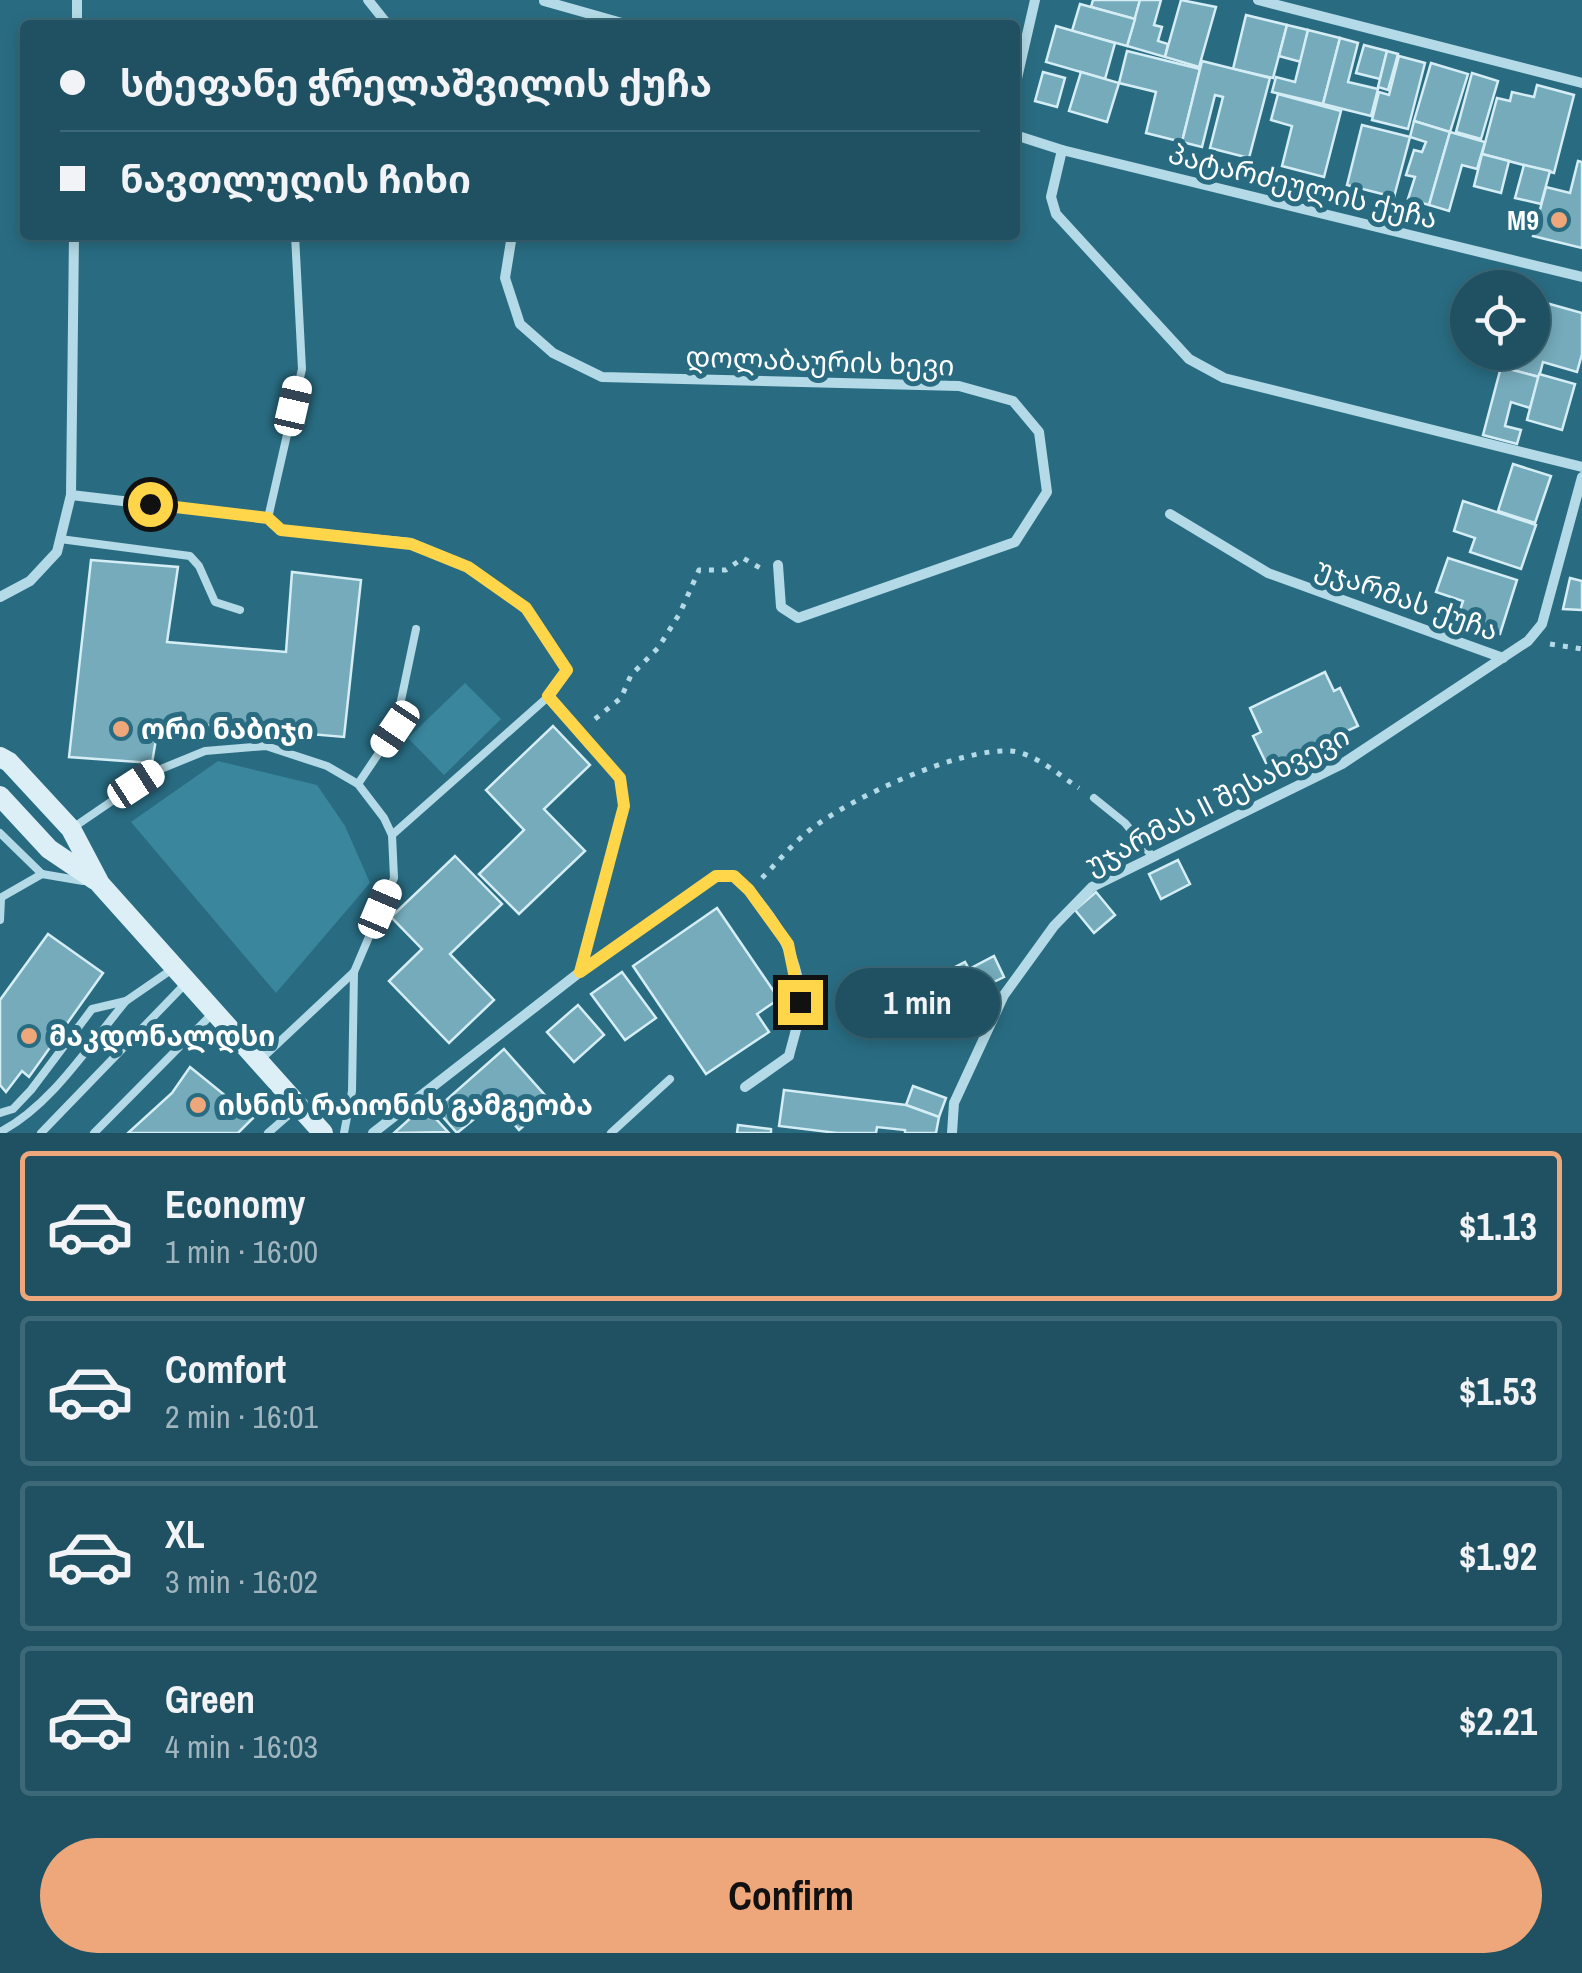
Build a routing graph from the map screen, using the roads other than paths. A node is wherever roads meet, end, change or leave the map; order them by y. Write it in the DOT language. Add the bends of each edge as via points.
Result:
graph roads {
  1 [pos="368,0"];
  2 [pos="1035,0"];
  3 [pos="1258,0"];
  4 [pos="544,1"];
  5 [pos="384,20"];
  6 [pos="612,20"];
  7 [pos="1020,65"];
  8 [pos="1582,83"];
  9 [pos="1020,137"];
  10 [pos="1062,150"];
  11 [pos="74,240"];
  12 [pos="295,240"];
  13 [pos="511,240"];
  14 [pos="1582,277"];
  15 [pos="1582,467"];
  16 [pos="1582,476"];
  17 [pos="72,495"];
  18 [pos="1170,514"];
  19 [pos="268,518"];
  20 [pos="60,539"];
  21 [pos="778,566"];
  22 [pos="0,598"];
  23 [pos="240,610"];
  24 [pos="416,629"];
  25 [pos="1503,658"];
  26 [pos="548,696"];
  27 [pos="0,757"];
  28 [pos="358,784"];
  29 [pos="0,796"];
  30 [pos="1094,798"];
  31 [pos="71,828"];
  32 [pos="0,833"];
  33 [pos="392,835"];
  34 [pos="1152,856"];
  35 [pos="42,874"];
  36 [pos="100,884"];
  37 [pos="0,898"];
  38 [pos="0,920"];
  39 [pos="354,972"];
  40 [pos="580,972"];
  41 [pos="181,975"];
  42 [pos="126,1001"];
  43 [pos="214,1012"];
  44 [pos="259,1062"];
  45 [pos="670,1079"];
  46 [pos="745,1088"];
  47 [pos="299,1106"];
  48 [pos="0,1113"];
  49 [pos="0,1132"];
  50 [pos="41,1133"];
  51 [pos="94,1133"];
  52 [pos="268,1133"];
  53 [pos="323,1133"];
  54 [pos="344,1133"];
  55 [pos="373,1133"];
  56 [pos="610,1133"];
  57 [pos="952,1133"];
  1 -- 5 [label="street"];
  2 -- 7 [label="street"];
  3 -- 8 [label="street"];
  4 -- 6 [label="street"];
  9 -- 10 [label="street, პატარძეულის ქუჩა"];
  10 -- 14 [label="street, პატარძეულის ქუჩა"];
  10 -- 15 [label="street" via="1051,197 1056,214 1190,360 1224,378"];
  11 -- 17 [label="street"];
  12 -- 19 [label="lane" via="302,369"];
  13 -- 21 [label="street, დოლაბაურის ხევი" via="505,278 520,324 553,353 602,378 960,386 1013,401 1039,432 1047,492 1015,542 798,618 781,607"];
  16 -- 25 [label="street, უჯარმას ქუჩა" via="1542,624"];
  17 -- 19 [label="street"];
  17 -- 20 [label="street"];
  18 -- 25 [label="street, უჯარმას ქუჩა" via="1268,573"];
  19 -- 26 [label="street" via="281,530 411,544 468,567 526,608 567,670"];
  20 -- 22 [label="street" via="45,568"];
  20 -- 23 [label="lane" via="190,556 214,602"];
  24 -- 28 [label="lane" via="395,729"];
  25 -- 34 [label="street, უჯარმას II შესახვევი" via="1342,764"];
  26 -- 33 [label="lane"];
  26 -- 40 [label="street" via="620,778 624,806"];
  27 -- 31 [label="main road"];
  28 -- 31 [label="lane" via="266,746 205,752 156,771"];
  28 -- 33 [label="lane"];
  29 -- 36 [label="main road" via="49,849"];
  30 -- 34 [label="lane"];
  31 -- 36 [label="main road"];
  32 -- 35 [label="lane"];
  33 -- 39 [label="lane" via="394,878"];
  34 -- 57 [label="street, უჯარმას II შესახვევი" via="1092,887 1004,995 954,1103"];
  35 -- 36 [label="lane"];
  35 -- 37 [label="lane"];
  36 -- 41 [label="main road"];
  37 -- 38 [label="lane"];
  39 -- 44 [label="lane"];
  39 -- 54 [label="lane" via="352,1091"];
  40 -- 46 [label="street" via="716,876 734,876 788,944 800,1002 789,1056"];
  40 -- 55 [label="street"];
  41 -- 42 [label="lane"];
  41 -- 43 [label="main road"];
  41 -- 50 [label="lane"];
  42 -- 48 [label="lane" via="92,1009 31,1090"];
  42 -- 49 [label="lane" via="53,1088 20,1122"];
  43 -- 44 [label="main road"];
  43 -- 51 [label="lane"];
  44 -- 47 [label="main road"];
  45 -- 56 [label="lane"];
  47 -- 52 [label="lane"];
  47 -- 53 [label="main road"];
}
